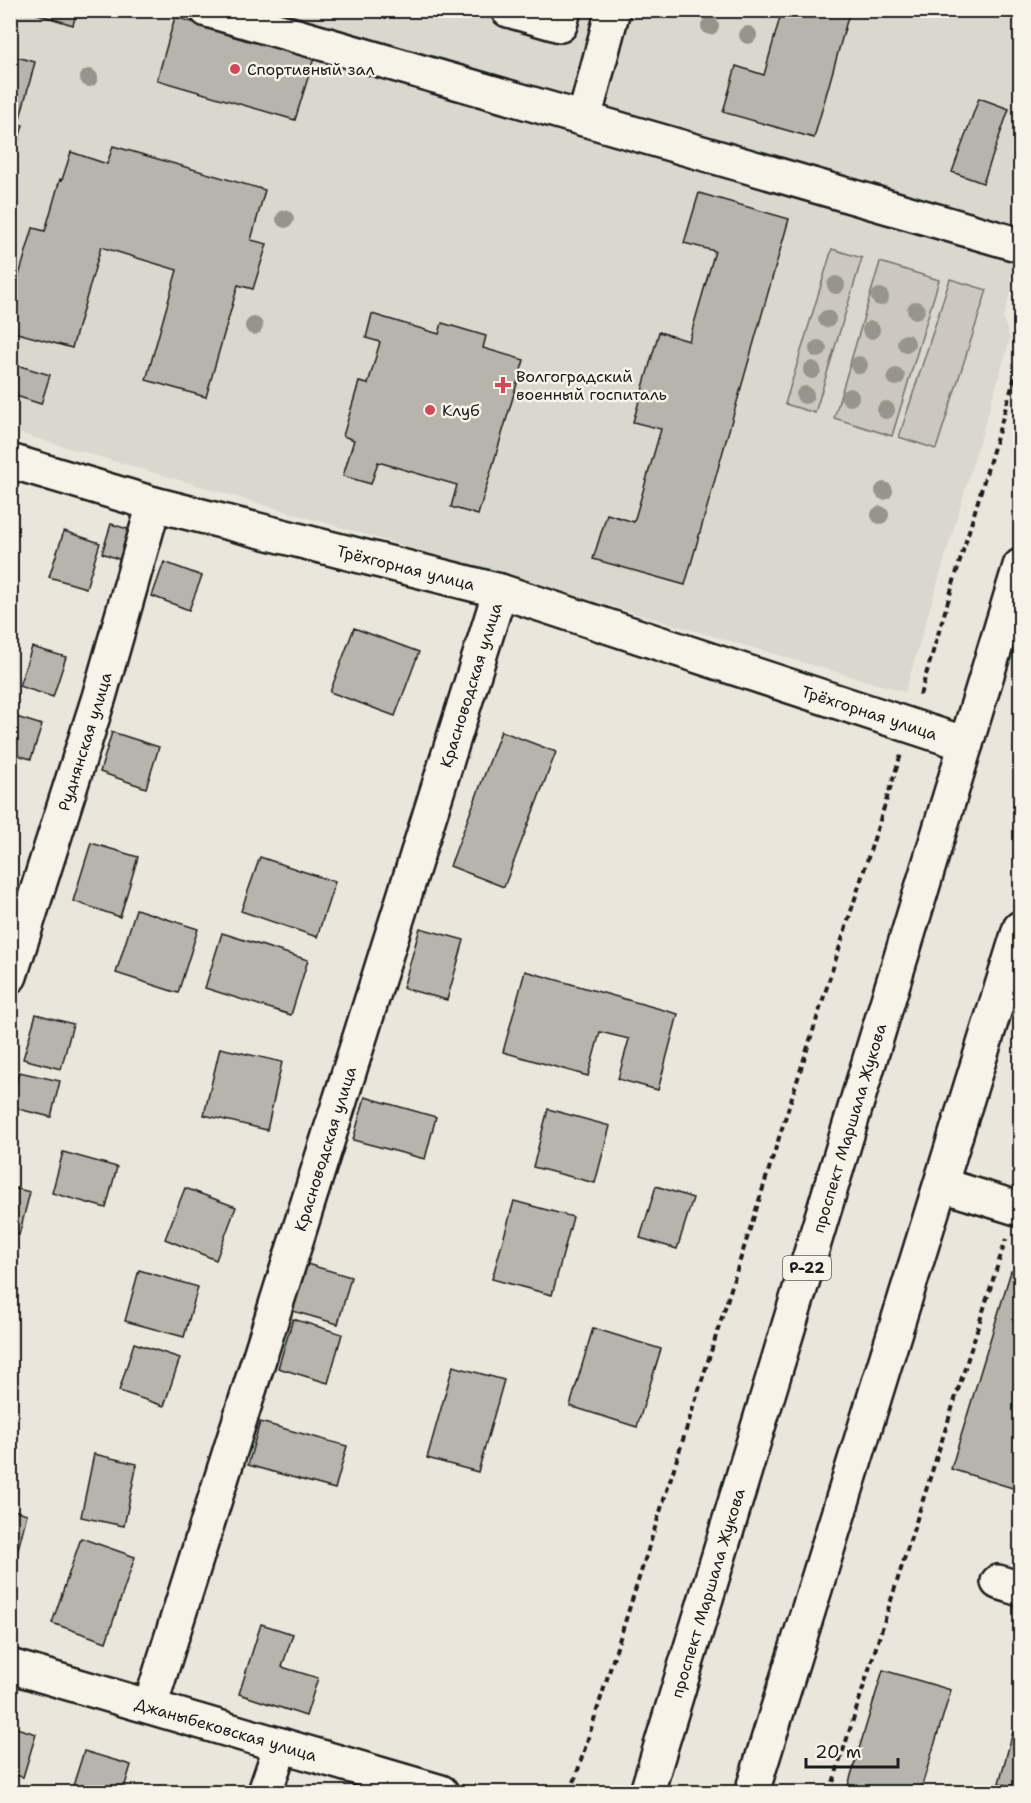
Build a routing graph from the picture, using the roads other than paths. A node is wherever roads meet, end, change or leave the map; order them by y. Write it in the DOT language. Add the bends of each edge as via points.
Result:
graph roads {
  1 [pos="207,10"];
  2 [pos="508,10"];
  3 [pos="564,10"];
  4 [pos="613,10"];
  5 [pos="584,119"];
  6 [pos="1020,245"];
  7 [pos="10,461"];
  8 [pos="153,504"];
  9 [pos="1020,566"];
  10 [pos="500,591"];
  11 [pos="966,744"];
  12 [pos="1020,928"];
  13 [pos="10,976"];
  14 [pos="942,1185"];
  15 [pos="1018,1208"];
  16 [pos="10,1666"];
  17 [pos="150,1706"];
  18 [pos="281,1745"];
  19 [pos="265,1792"];
  20 [pos="441,1792"];
  21 [pos="647,1792"];
  22 [pos="752,1792"];
  1 -- 5 [label="main road"];
  2 -- 3 [label="main road" via="560,25"];
  4 -- 5 [label="main road"];
  5 -- 6 [label="main road"];
  7 -- 8 [label="main road, Трёхгорная улица"];
  8 -- 10 [label="main road, Трёхгорная улица"];
  8 -- 13 [label="main road, Руднянская улица" via="99,697"];
  9 -- 11 [label="main road, проспект Маршала Жукова / Р-22"];
  10 -- 11 [label="main road, Трёхгорная улица"];
  10 -- 17 [label="main road, Красноводская улица"];
  11 -- 21 [label="main road, проспект Маршала Жукова / Р-22"];
  12 -- 14 [label="main road"];
  14 -- 15 [label="main road"];
  14 -- 22 [label="main road"];
  16 -- 17 [label="main road, Джаныбековская улица"];
  17 -- 18 [label="main road, Джаныбековская улица"];
  18 -- 19 [label="main road"];
  18 -- 20 [label="main road, Джаныбековская улица"];
}
